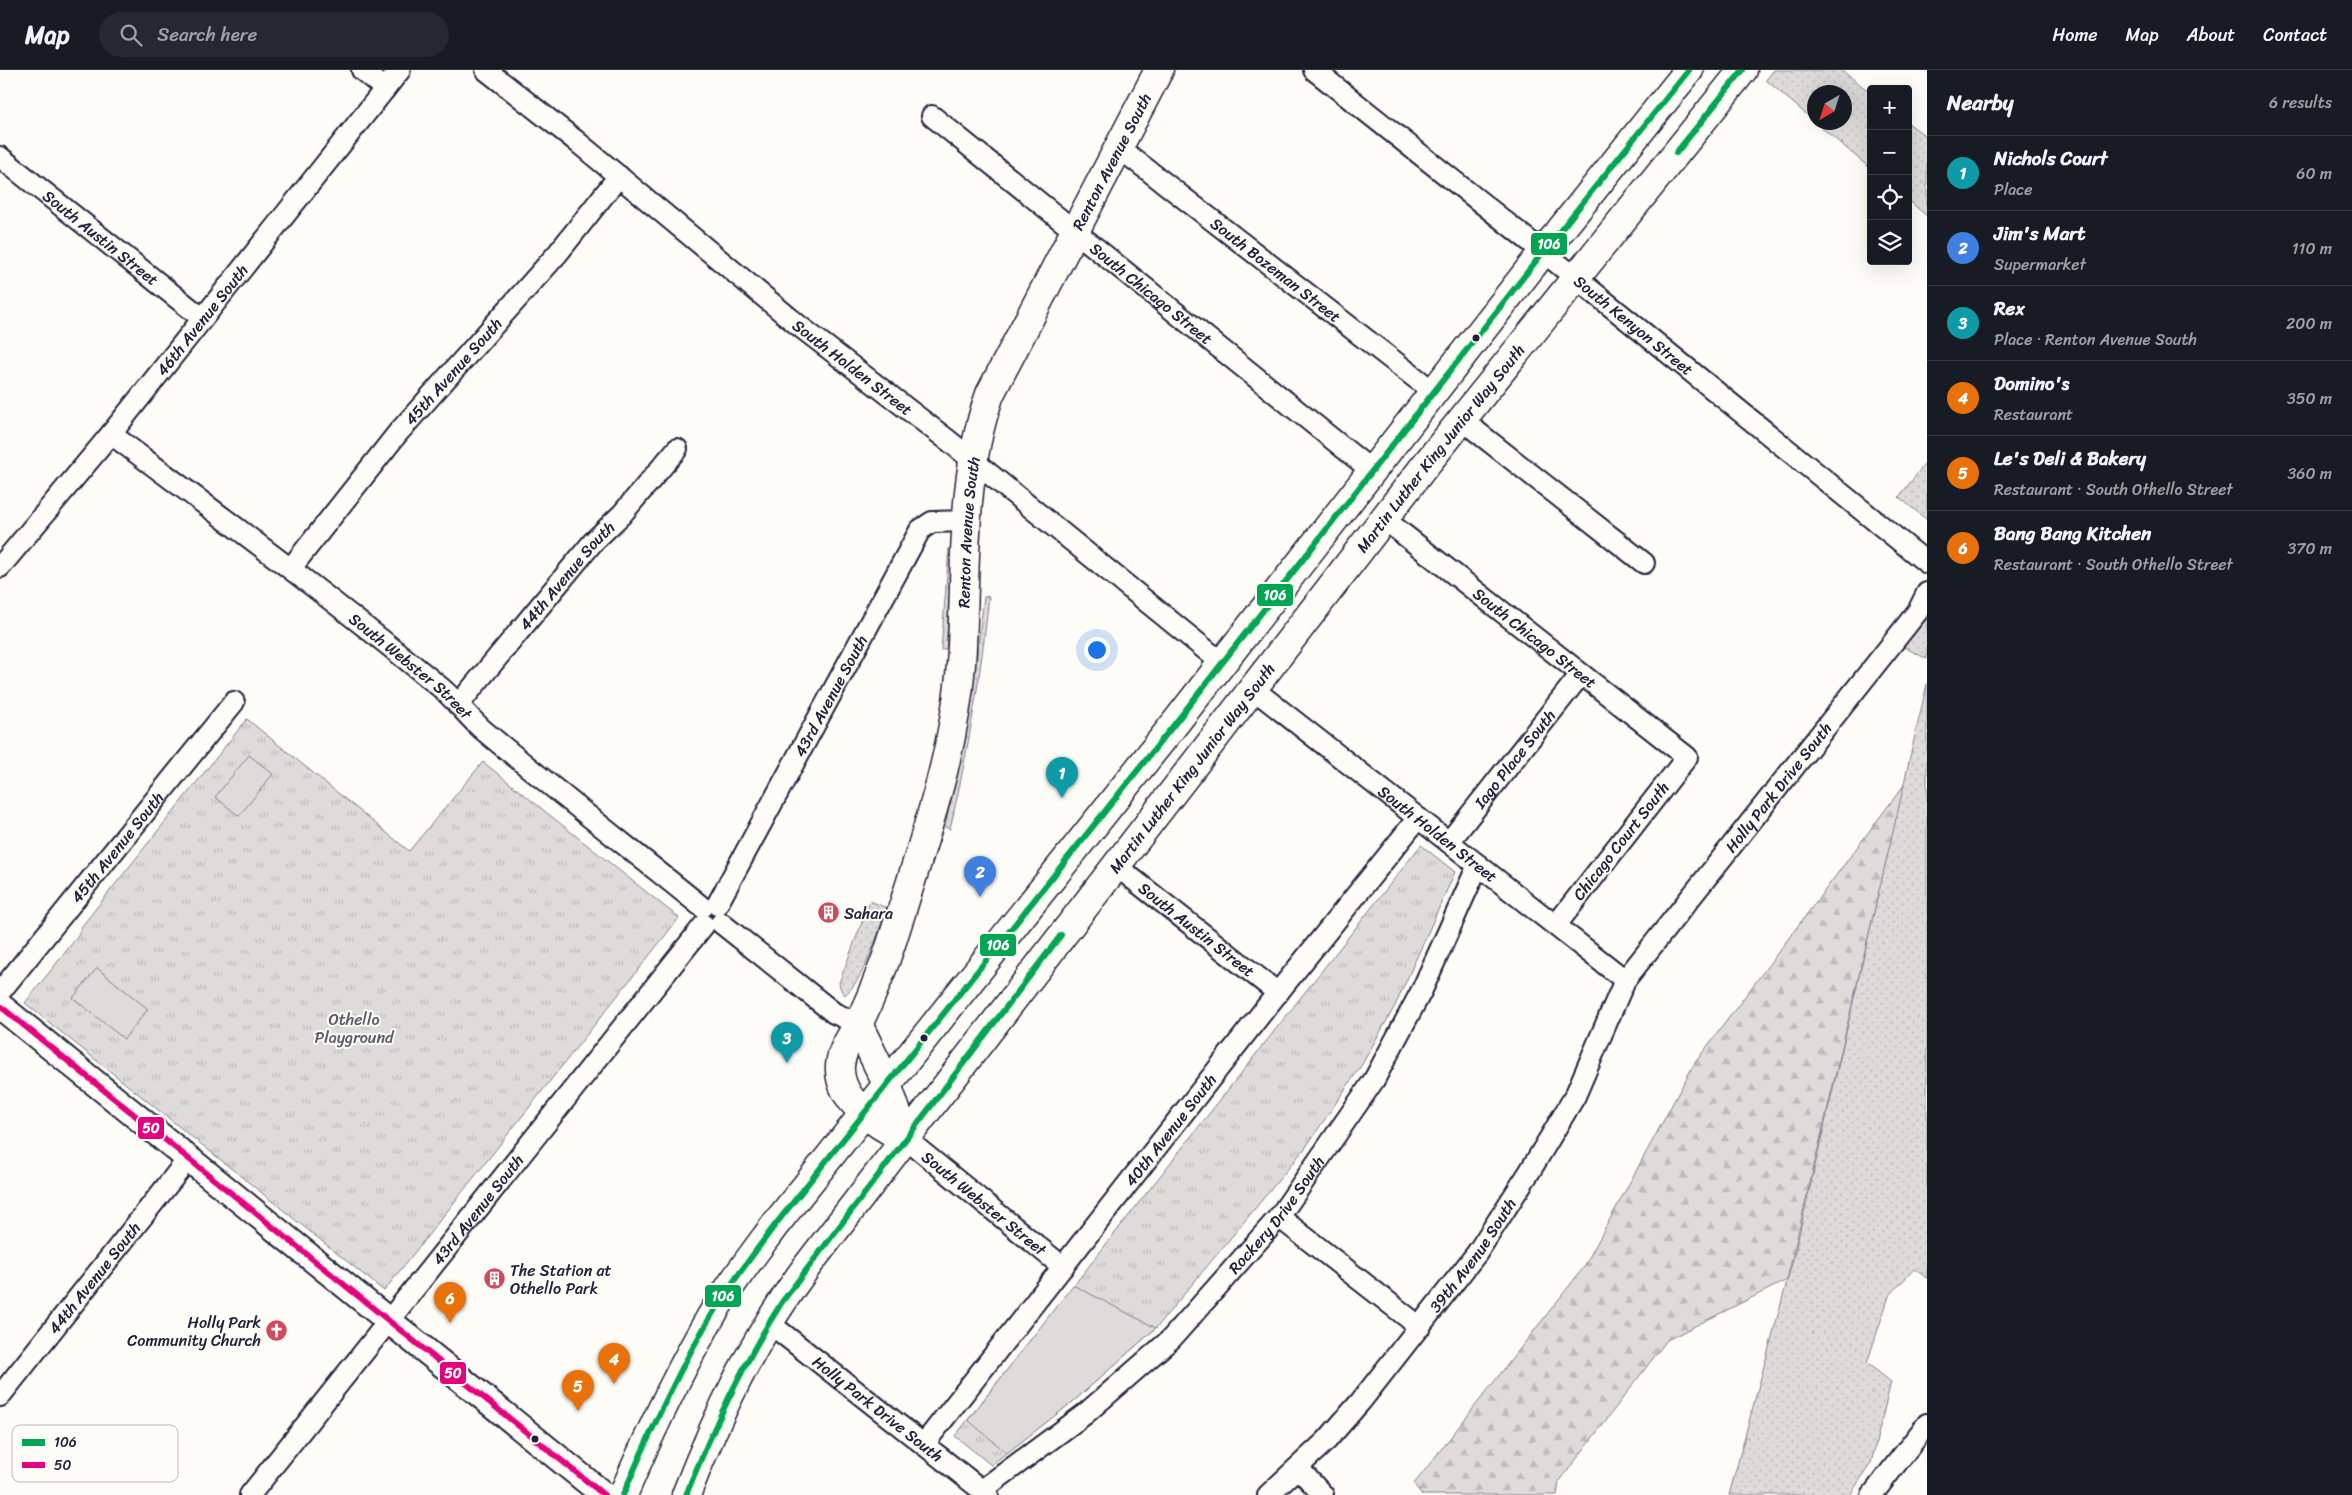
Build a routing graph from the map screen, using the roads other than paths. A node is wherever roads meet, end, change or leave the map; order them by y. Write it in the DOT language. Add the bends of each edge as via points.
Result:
graph roads {
  1 [pos="362,70"];
  2 [pos="400,70"];
  3 [pos="486,70"];
  4 [pos="1159,70"];
  5 [pos="1314,70"];
  6 [pos="1689,70"];
  7 [pos="1743,70"];
  8 [pos="385,89"];
  9 [pos="932,116"];
  10 [pos="1118,148"];
  11 [pos="0,157"];
  12 [pos="619,176"];
  13 [pos="1074,233"];
  14 [pos="1543,252"];
  15 [pos="1576,278"];
  16 [pos="202,318"];
  17 [pos="1435,393"];
  18 [pos="1462,420"];
  19 [pos="111,434"];
  20 [pos="677,449"];
  21 [pos="972,460"];
  22 [pos="1372,471"];
  23 [pos="1384,519"];
  24 [pos="966,521"];
  25 [pos="1927,562"];
  26 [pos="1644,563"];
  27 [pos="0,567"];
  28 [pos="291,568"];
  29 [pos="1927,593"];
  30 [pos="1222,663"];
  31 [pos="1581,674"];
  32 [pos="1252,688"];
  33 [pos="234,702"];
  34 [pos="458,706"];
  35 [pos="1687,757"];
  36 [pos="1418,818"];
  37 [pos="1449,842"];
  38 [pos="1115,865"];
  39 [pos="1478,865"];
  40 [pos="711,915"];
  41 [pos="1556,925"];
  42 [pos="1625,980"];
  43 [pos="0,992"];
  44 [pos="1278,993"];
  45 [pos="0,1006"];
  46 [pos="858,1024"];
  47 [pos="888,1084"];
  48 [pos="865,1112"];
  49 [pos="906,1139"];
  50 [pos="189,1158"];
  51 [pos="1279,1217"];
  52 [pos="1063,1267"];
  53 [pos="388,1321"];
  54 [pos="768,1322"];
  55 [pos="1420,1327"];
  56 [pos="0,1396"];
  57 [pos="1927,1424"];
  58 [pos="924,1444"];
  59 [pos="1298,1468"];
  60 [pos="985,1493"];
  61 [pos="250,1495"];
  62 [pos="604,1495"];
  63 [pos="623,1495"];
  64 [pos="686,1495"];
  65 [pos="1268,1495"];
  66 [pos="1323,1495"];
  67 [pos="1872,1495"];
  1 -- 8 [label="street"];
  2 -- 8 [label="street, 46th Avenue South"];
  3 -- 12 [label="street, South Holden Street"];
  4 -- 10 [label="main road, Renton Avenue South"];
  5 -- 14 [label="street, South Kenyon Street"];
  6 -- 14 [label="main road"];
  7 -- 15 [label="main road, Martin Luther King Junior Way South"];
  8 -- 16 [label="street, 46th Avenue South"];
  9 -- 13 [label="street, South Chicago Street"];
  10 -- 13 [label="main road, Renton Avenue South"];
  10 -- 17 [label="street, South Bozeman Street"];
  11 -- 16 [label="street, South Austin Street"];
  12 -- 21 [label="street, South Holden Street" via="798,324"];
  12 -- 28 [label="street, 45th Avenue South" via="558,253 397,434"];
  13 -- 21 [label="main road, Renton Avenue South" via="990,394"];
  13 -- 22 [label="street, South Chicago Street"];
  14 -- 15 [label="street, South Kenyon Street"];
  14 -- 17 [label="main road"];
  15 -- 18 [label="main road, Martin Luther King Junior Way South"];
  15 -- 25 [label="street, South Kenyon Street"];
  16 -- 19 [label="street, 46th Avenue South"];
  17 -- 22 [label="main road"];
  18 -- 23 [label="main road, Martin Luther King Junior Way South"];
  18 -- 26 [label="street"];
  19 -- 27 [label="street, 46th Avenue South"];
  19 -- 28 [label="street, South Webster Street"];
  20 -- 34 [label="street, 44th Avenue South" via="622,514 593,542"];
  21 -- 24 [label="main road, Renton Avenue South"];
  21 -- 30 [label="street, South Holden Street"];
  22 -- 30 [label="main road"];
  23 -- 31 [label="street, South Chicago Street"];
  23 -- 32 [label="main road, Martin Luther King Junior Way South"];
  24 -- 40 [label="street, 43rd Avenue South" via="932,522 920,530"];
  24 -- 46 [label="main road, Renton Avenue South" via="961,664 956,712 944,770 886,957"];
  28 -- 34 [label="street, South Webster Street" via="436,684"];
  29 -- 42 [label="street, Holly Park Drive South" via="1918,611"];
  30 -- 47 [label="main road"];
  31 -- 35 [label="street, South Chicago Street"];
  31 -- 37 [label="street, Iago Place South"];
  32 -- 36 [label="street, South Holden Street"];
  32 -- 38 [label="main road, Martin Luther King Junior Way South"];
  33 -- 43 [label="street, 45th Avenue South"];
  34 -- 40 [label="street, South Webster Street"];
  35 -- 41 [label="street, Chicago Court South"];
  36 -- 37 [label="street, South Holden Street"];
  36 -- 44 [label="street, 40th Avenue South"];
  37 -- 39 [label="street, South Holden Street"];
  38 -- 44 [label="street, South Austin Street"];
  38 -- 49 [label="main road, Martin Luther King Junior Way South"];
  39 -- 41 [label="street, South Holden Street"];
  39 -- 51 [label="street, Rockery Drive South" via="1422,990 1374,1080"];
  40 -- 46 [label="street, South Webster Street" via="834,1013"];
  40 -- 53 [label="street, 43rd Avenue South"];
  41 -- 42 [label="street, South Holden Street"];
  42 -- 55 [label="street, 39th Avenue South" via="1575,1096 1477,1253"];
  44 -- 52 [label="street, 40th Avenue South"];
  45 -- 50 [label="street"];
  46 -- 47 [label="main road"];
  46 -- 48 [label="main road, Renton Avenue South" via="844,1050 840,1066 847,1096"];
  47 -- 48 [label="main road"];
  47 -- 49 [label="main road"];
  48 -- 49 [label="main road, Renton Avenue South" via="888,1131"];
  48 -- 63 [label="main road" via="775,1224 717,1308 680,1373"];
  49 -- 52 [label="street, South Webster Street"];
  49 -- 54 [label="main road, Martin Luther King Junior Way South"];
  50 -- 53 [label="street"];
  50 -- 56 [label="street, 44th Avenue South"];
  51 -- 55 [label="street"];
  51 -- 60 [label="street, Rockery Drive South" via="1171,1339 1085,1414"];
  52 -- 58 [label="street, 40th Avenue South"];
  53 -- 61 [label="street, 43rd Avenue South"];
  53 -- 62 [label="street"];
  54 -- 58 [label="street, Holly Park Drive South"];
  54 -- 64 [label="main road, Martin Luther King Junior Way South" via="723,1406"];
  55 -- 59 [label="street, 39th Avenue South" via="1361,1401"];
  57 -- 67 [label="street"];
  58 -- 60 [label="street, Holly Park Drive South"];
  59 -- 65 [label="street, 39th Avenue South"];
  59 -- 66 [label="street"];
}
